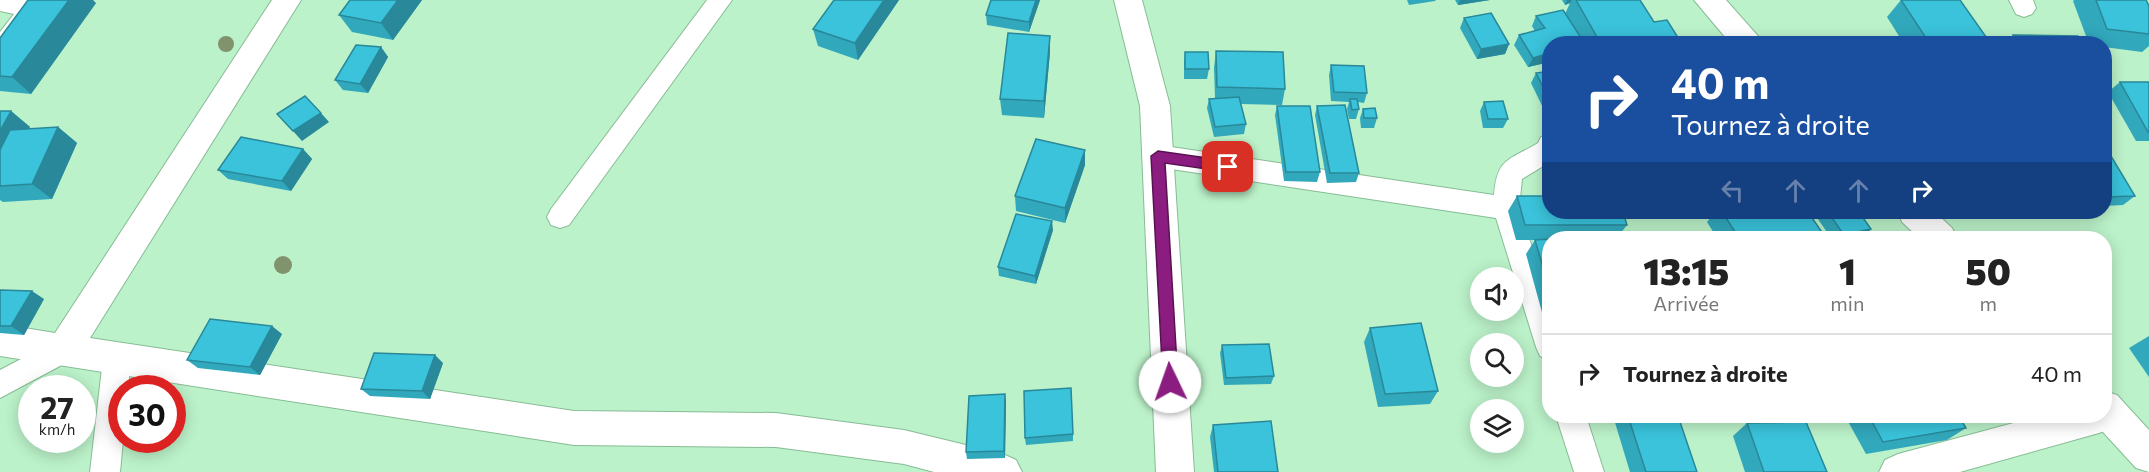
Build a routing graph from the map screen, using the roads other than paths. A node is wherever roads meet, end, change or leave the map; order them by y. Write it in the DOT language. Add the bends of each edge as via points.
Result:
graph roads {
  1 [pos="720,0"];
  2 [pos="1128,0"];
  3 [pos="1708,0"];
  4 [pos="281,1"];
  5 [pos="0,2"];
  6 [pos="1742,36"];
  7 [pos="0,50"];
  8 [pos="1542,153"];
  9 [pos="1158,156"];
  10 [pos="1506,208"];
  11 [pos="560,217"];
  12 [pos="1921,219"];
  13 [pos="1933,231"];
  14 [pos="1542,308"];
  15 [pos="0,340"];
  16 [pos="63,350"];
  17 [pos="117,358"];
  18 [pos="0,385"];
  19 [pos="2112,420"];
  20 [pos="1573,423"];
  21 [pos="2066,423"];
  22 [pos="2149,456"];
  23 [pos="105,472"];
  24 [pos="1003,472"];
  25 [pos="1175,472"];
  26 [pos="1589,472"];
  27 [pos="1898,472"];
  1 -- 11 [label="lane"];
  2 -- 9 [label="street" via="1155,106"];
  3 -- 6 [label="street"];
  4 -- 16 [label="street"];
  5 -- 7 [label="lane" via="32,8"];
  8 -- 10 [label="lane" via="1509,174"];
  9 -- 10 [label="lane"];
  9 -- 25 [label="street"];
  10 -- 14 [label="lane"];
  12 -- 13 [label="street"];
  15 -- 16 [label="street"];
  16 -- 17 [label="street"];
  16 -- 18 [label="lane"];
  17 -- 23 [label="lane"];
  17 -- 24 [label="street" via="574,428 776,430 904,447"];
  19 -- 22 [label="street"];
  20 -- 26 [label="lane"];
  21 -- 27 [label="street"];
}
